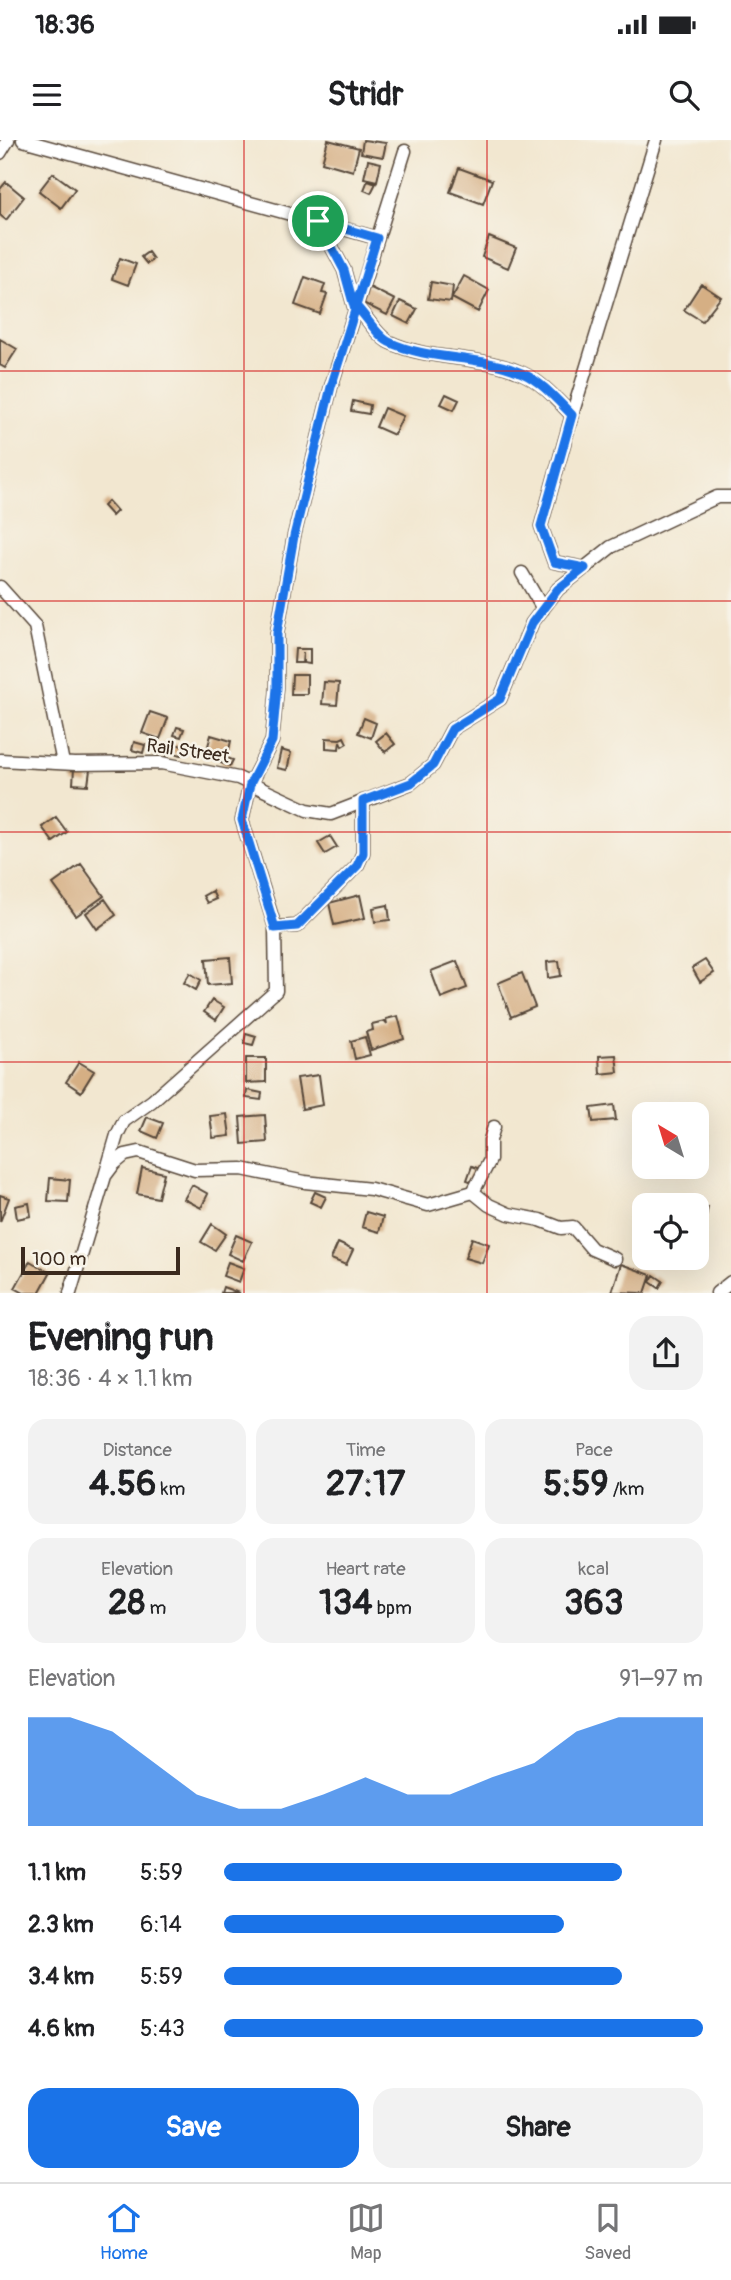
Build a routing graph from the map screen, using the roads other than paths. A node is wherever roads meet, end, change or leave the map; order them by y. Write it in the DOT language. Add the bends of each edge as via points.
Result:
graph roads {
  1 [pos="8,140"];
  2 [pos="23,140"];
  3 [pos="656,140"];
  4 [pos="405,151"];
  5 [pos="0,153"];
  6 [pos="318,221"];
  7 [pos="377,238"];
  8 [pos="356,308"];
  9 [pos="572,415"];
  10 [pos="731,496"];
  11 [pos="585,568"];
  12 [pos="522,573"];
  13 [pos="0,587"];
  14 [pos="543,609"];
  15 [pos="0,760"];
  16 [pos="63,763"];
  17 [pos="250,784"];
  18 [pos="363,801"];
  19 [pos="275,928"];
  20 [pos="494,1127"];
  21 [pos="105,1176"];
  22 [pos="473,1192"];
  23 [pos="615,1259"];
  24 [pos="731,1282"];
  25 [pos="70,1293"];
  26 [pos="717,1293"];
  1 -- 5 [label="street"];
  2 -- 6 [label="street"];
  3 -- 9 [label="street"];
  4 -- 7 [label="street"];
  6 -- 7 [label="street"];
  6 -- 8 [label="street" via="344,270"];
  7 -- 8 [label="street"];
  8 -- 9 [label="street" via="387,341 437,357 479,361 522,373"];
  8 -- 17 [label="street" via="294,536 277,633 272,741"];
  9 -- 11 [label="street" via="541,526 554,562"];
  10 -- 11 [label="street, Rail Street" via="717,497 611,547"];
  11 -- 14 [label="street, Rail Street" via="558,589"];
  12 -- 14 [label="street"];
  13 -- 16 [label="street" via="35,626"];
  14 -- 18 [label="street, Rail Street" via="532,623 500,699 452,729 433,765 411,783"];
  15 -- 16 [label="street, Rail Street"];
  16 -- 17 [label="street, Rail Street" via="160,763"];
  17 -- 18 [label="street, Rail Street" via="307,810 331,814"];
  17 -- 19 [label="street" via="242,820"];
  18 -- 19 [label="street" via="363,853 357,866 297,926"];
  19 -- 21 [label="street" via="276,991 124,1121"];
  20 -- 22 [label="street" via="490,1160"];
  21 -- 22 [label="street" via="125,1155 139,1152 195,1170 242,1169 371,1189 428,1205"];
  21 -- 25 [label="street"];
  22 -- 23 [label="street" via="509,1214 573,1227 592,1249"];
  24 -- 26 [label="street"];
}
